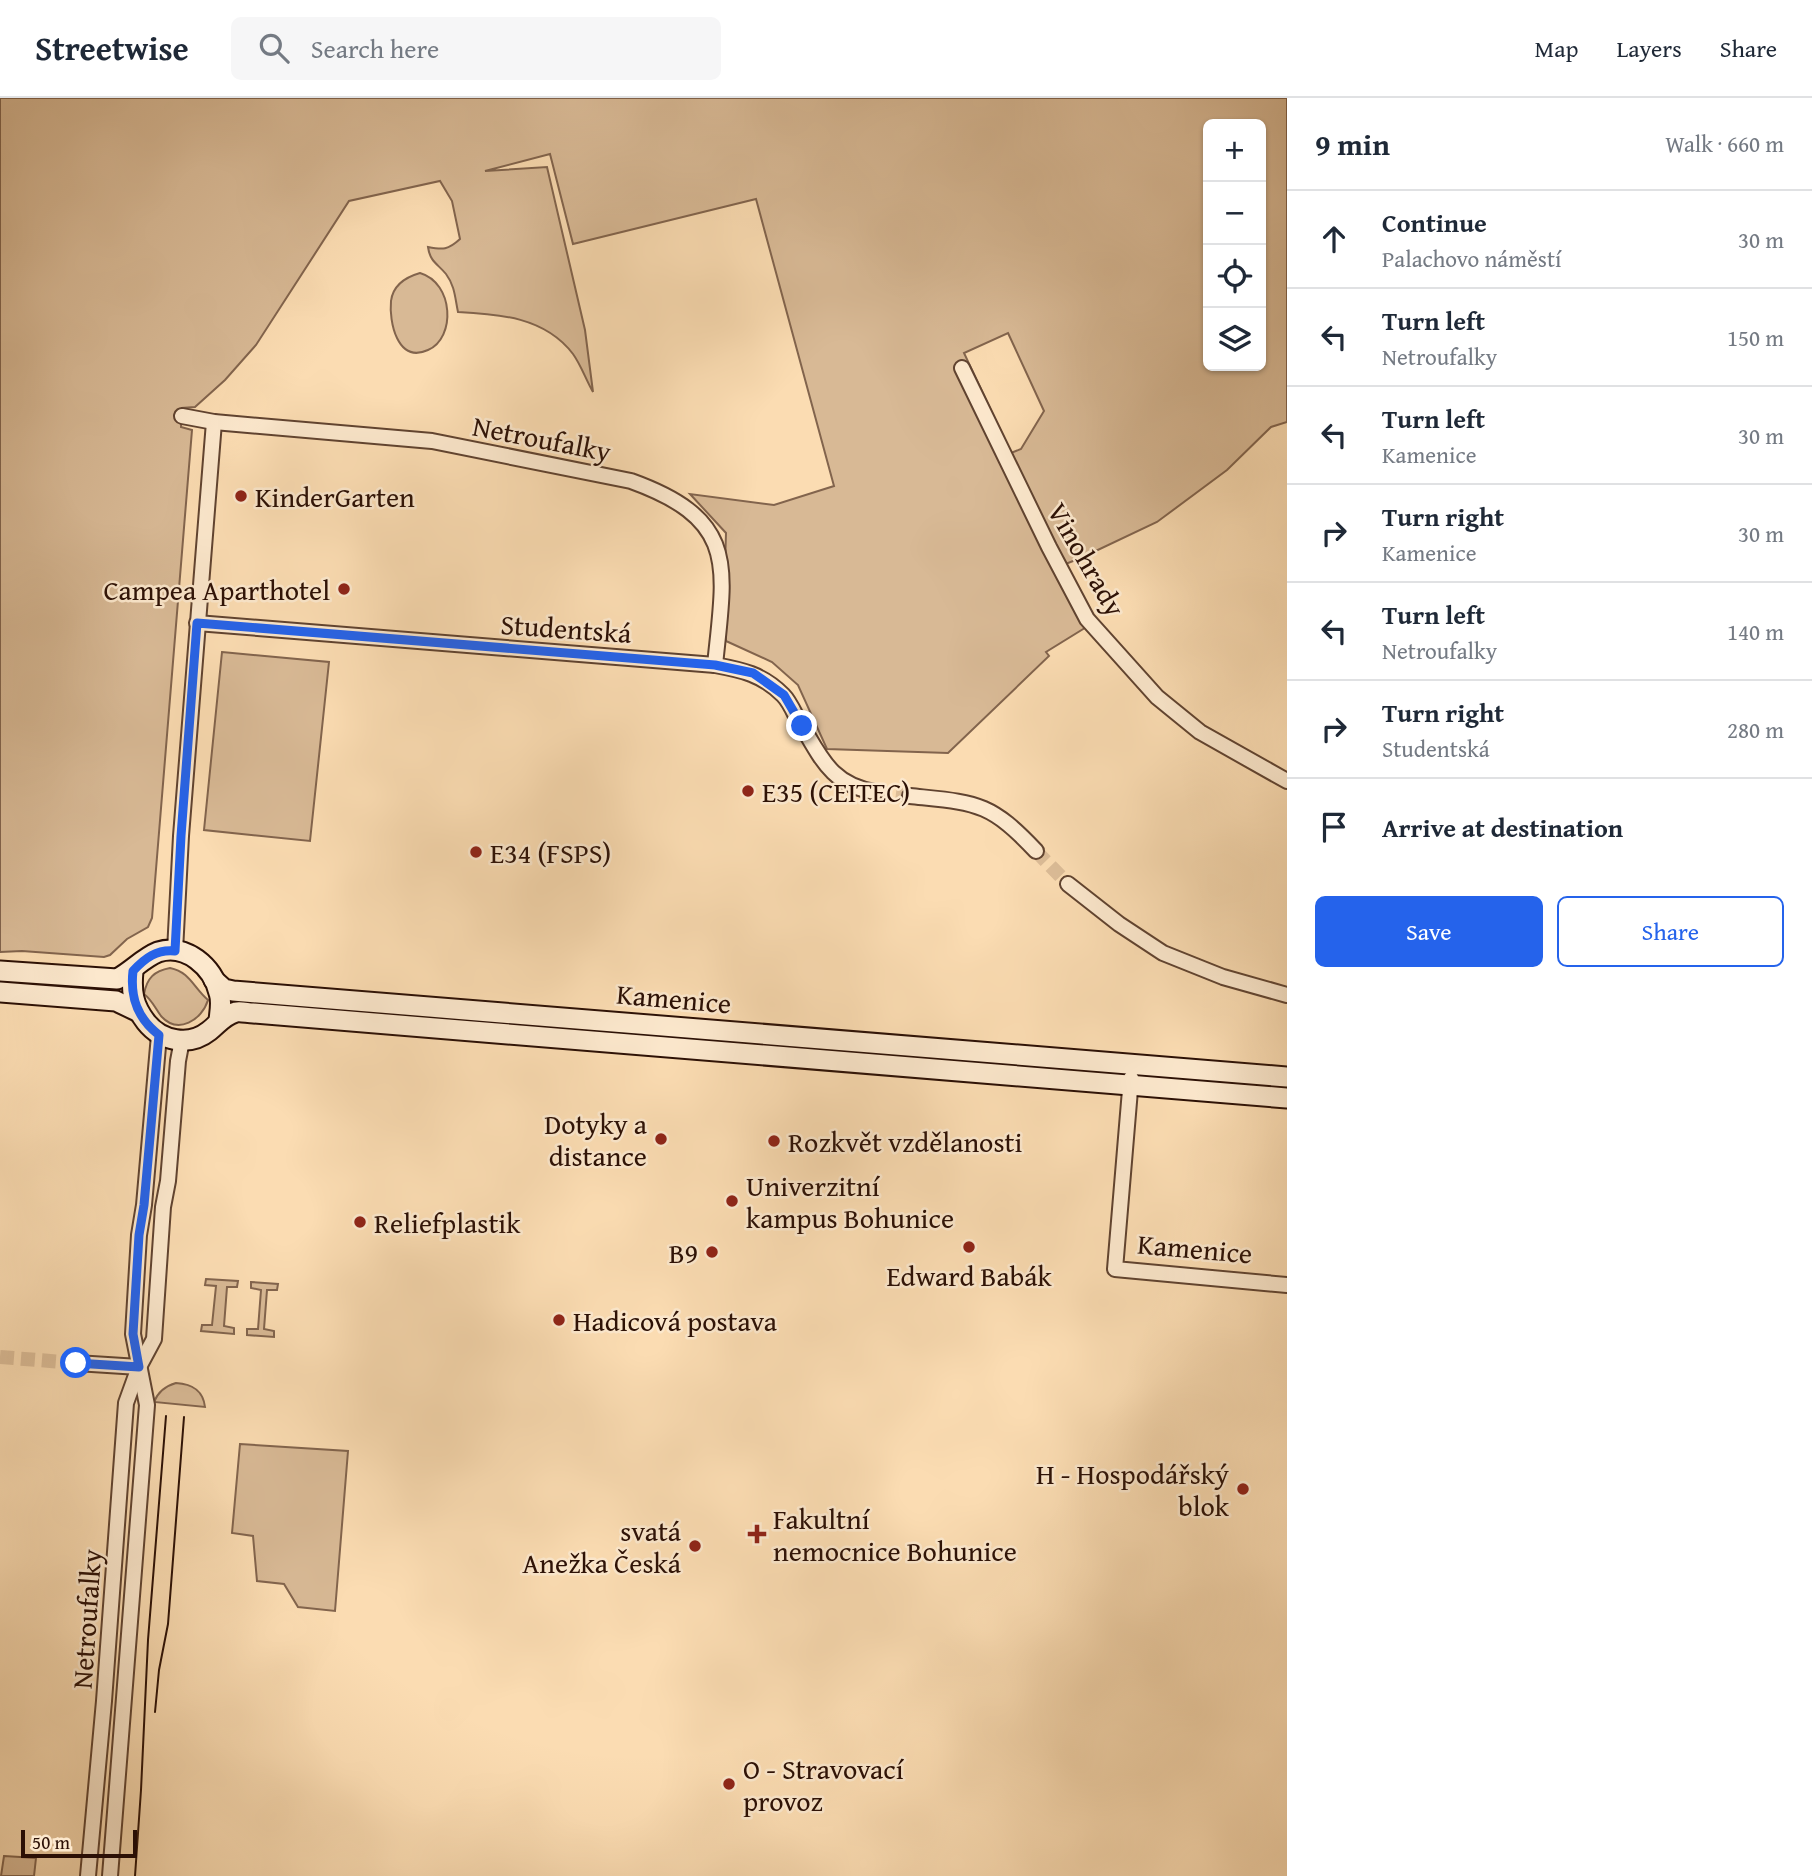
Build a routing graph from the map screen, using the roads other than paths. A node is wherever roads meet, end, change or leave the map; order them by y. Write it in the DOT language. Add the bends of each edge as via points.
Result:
graph roads {
  1 [pos="962,368"];
  2 [pos="182,416"];
  3 [pos="214,422"];
  4 [pos="197,623"];
  5 [pos="715,665"];
  6 [pos="1287,781"];
  7 [pos="875,792"];
  8 [pos="910,796"];
  9 [pos="1036,851"];
  10 [pos="1068,884"];
  11 [pos="175,951"];
  12 [pos="0,971"];
  13 [pos="133,971"];
  14 [pos="214,980"];
  15 [pos="0,992"];
  16 [pos="1287,995"];
  17 [pos="137,1011"];
  18 [pos="219,1020"];
  19 [pos="159,1035"];
  20 [pos="182,1040"];
  21 [pos="1132,1063"];
  22 [pos="1287,1077"];
  23 [pos="1130,1084"];
  24 [pos="1287,1098"];
  25 [pos="1287,1285"];
  26 [pos="76,1363"];
  27 [pos="139,1367"];
  28 [pos="88,1876"];
  29 [pos="110,1876"];
  1 -- 6 [label="street, Vinohrady" via="1087,619 1157,697 1200,732"];
  2 -- 3 [label="street, Netroufalky"];
  3 -- 4 [label="street"];
  3 -- 5 [label="street, Netroufalky" via="432,442 631,481 661,492 706,525 720,557 722,591"];
  4 -- 5 [label="street, Studentská"];
  4 -- 11 [label="street"];
  5 -- 7 [label="street, Studentská" via="753,673 784,695 833,773 847,784"];
  8 -- 9 [label="street" via="973,803 995,813"];
  10 -- 16 [label="street" via="1163,953"];
  11 -- 13 [label="street" via="155,953"];
  11 -- 14 [label="street, Kamenice" via="195,957"];
  12 -- 13 [label="street" via="117,979"];
  13 -- 17 [label="street"];
  14 -- 18 [label="street" via="220,993"];
  14 -- 21 [label="street, Kamenice" via="233,991"];
  15 -- 17 [label="street" via="116,1001"];
  17 -- 19 [label="street"];
  18 -- 20 [label="street, Kamenice" via="204,1035"];
  18 -- 23 [label="street, Kamenice" via="236,1012 253,1013"];
  19 -- 20 [label="street"];
  19 -- 27 [label="street, Netroufalky" via="133,1334"];
  20 -- 27 [label="street, Netroufalky" via="154,1339"];
  21 -- 22 [label="street, Kamenice"];
  21 -- 23 [label="street, Kamenice"];
  23 -- 24 [label="street, Kamenice"];
  23 -- 25 [label="street, Kamenice" via="1115,1269"];
  26 -- 27 [label="street"];
  27 -- 28 [label="street, Netroufalky" via="126,1403"];
  27 -- 29 [label="street, Netroufalky" via="147,1405"];
}
